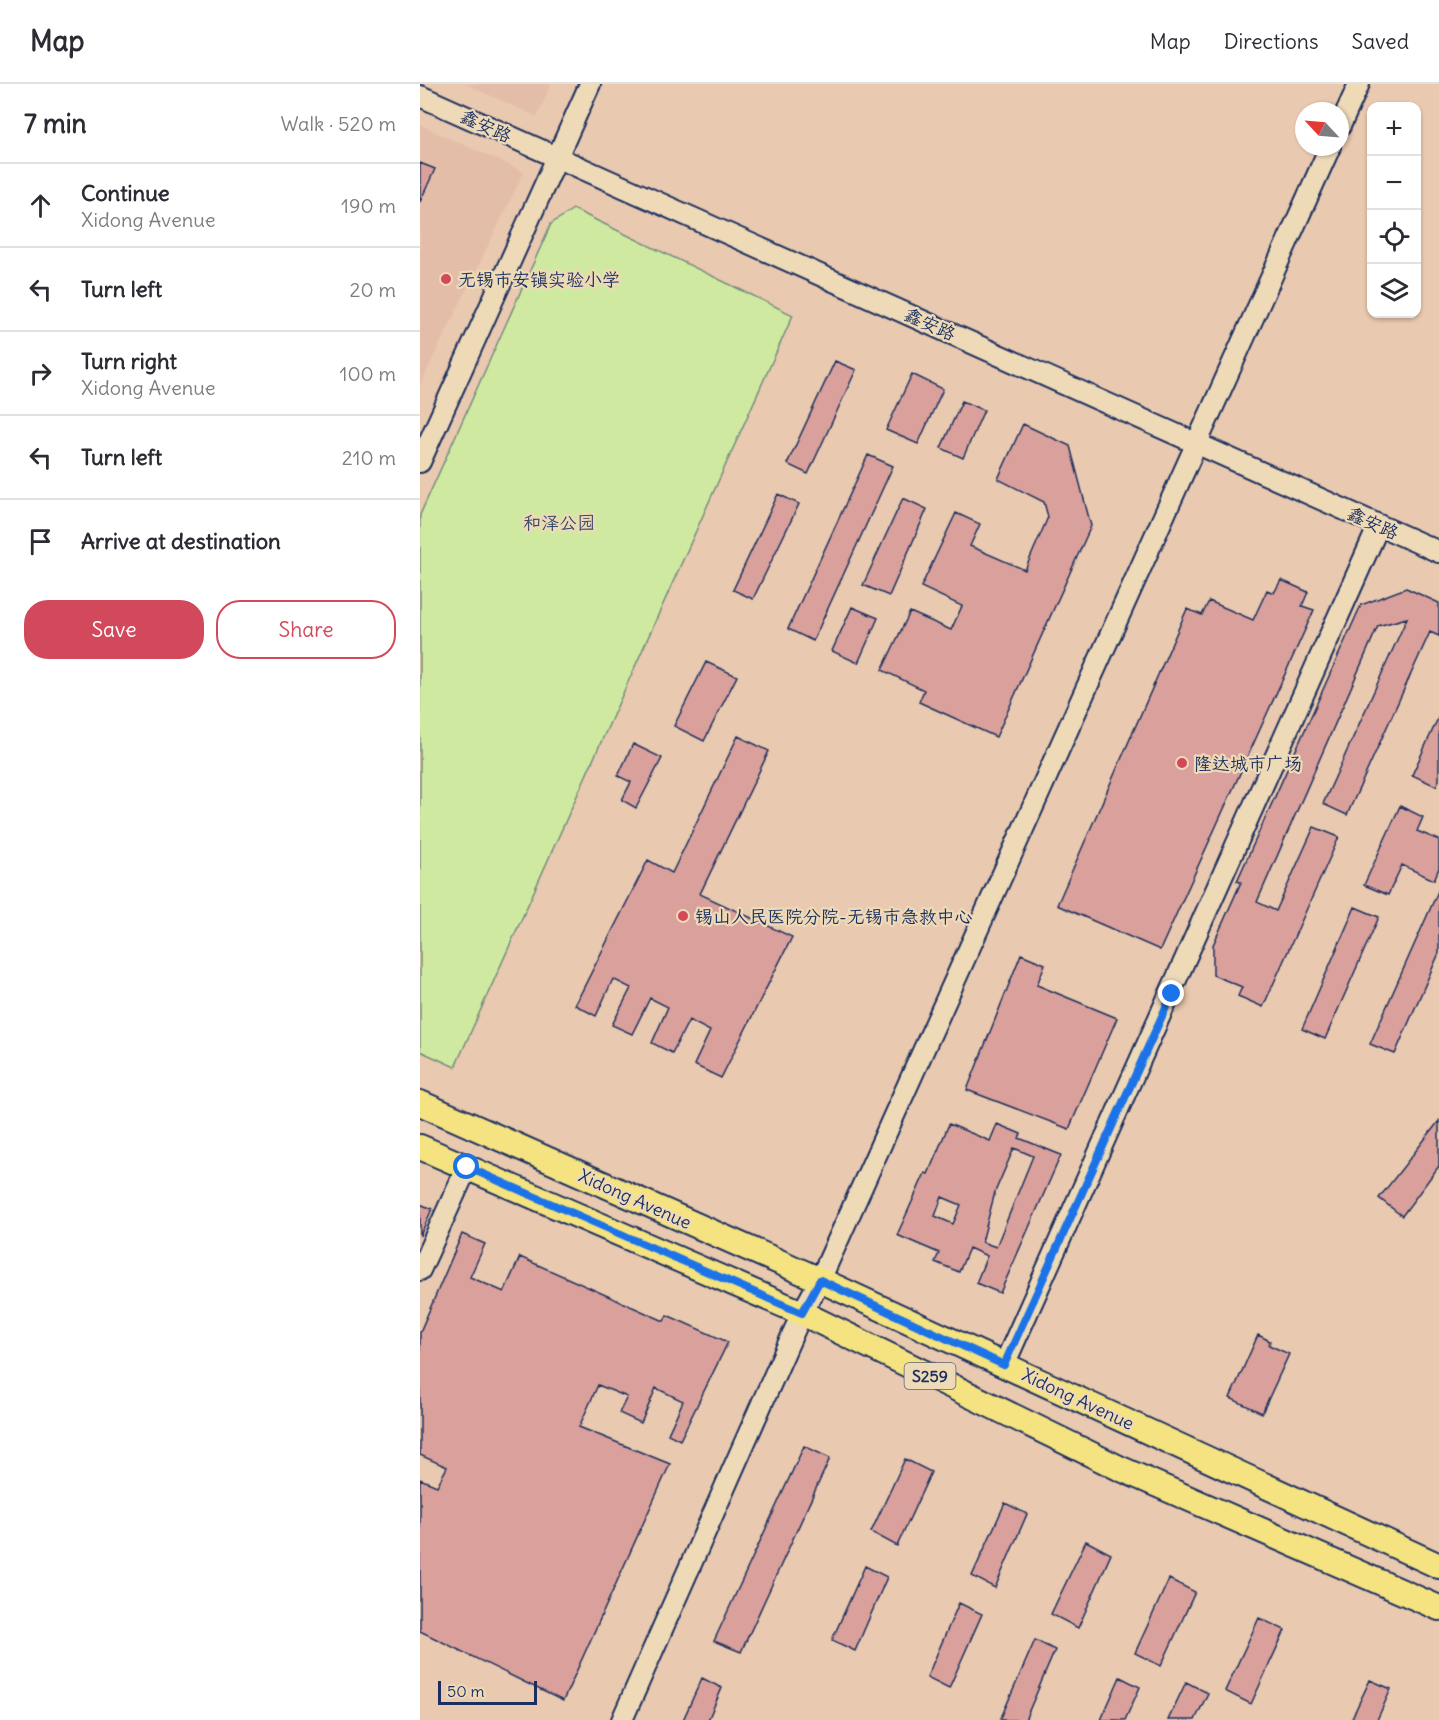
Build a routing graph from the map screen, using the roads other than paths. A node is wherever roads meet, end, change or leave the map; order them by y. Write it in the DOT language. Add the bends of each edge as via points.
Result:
graph roads {
  1 [pos="590,84"];
  2 [pos="1359,84"];
  3 [pos="420,96"];
  4 [pos="1349,106"];
  5 [pos="1326,156"];
  6 [pos="557,158"];
  7 [pos="1198,443"];
  8 [pos="420,462"];
  9 [pos="1379,525"];
  10 [pos="1439,552"];
  11 [pos="420,1103"];
  12 [pos="420,1147"];
  13 [pos="467,1167"];
  14 [pos="420,1270"];
  15 [pos="820,1280"];
  16 [pos="802,1313"];
  17 [pos="1004,1365"];
  18 [pos="1439,1566"];
  19 [pos="1439,1608"];
  20 [pos="622,1720"];
  1 -- 6 [label="street"];
  2 -- 4 [label="street"];
  3 -- 6 [label="street, 鑫安路"];
  5 -- 7 [label="street"];
  6 -- 7 [label="street, 鑫安路"];
  6 -- 8 [label="street"];
  7 -- 9 [label="street, 鑫安路"];
  7 -- 15 [label="street"];
  9 -- 10 [label="street, 鑫安路"];
  9 -- 17 [label="street"];
  11 -- 15 [label="main road, Xidong Avenue / S259"];
  12 -- 13 [label="main road, Xidong Avenue / S259"];
  13 -- 14 [label="street"];
  13 -- 16 [label="main road, Xidong Avenue / S259"];
  15 -- 16 [label="street"];
  15 -- 17 [label="main road, Xidong Avenue / S259"];
  16 -- 19 [label="main road, Xidong Avenue / S259" via="1119,1468"];
  16 -- 20 [label="street"];
  17 -- 18 [label="main road, Xidong Avenue / S259"];
}
